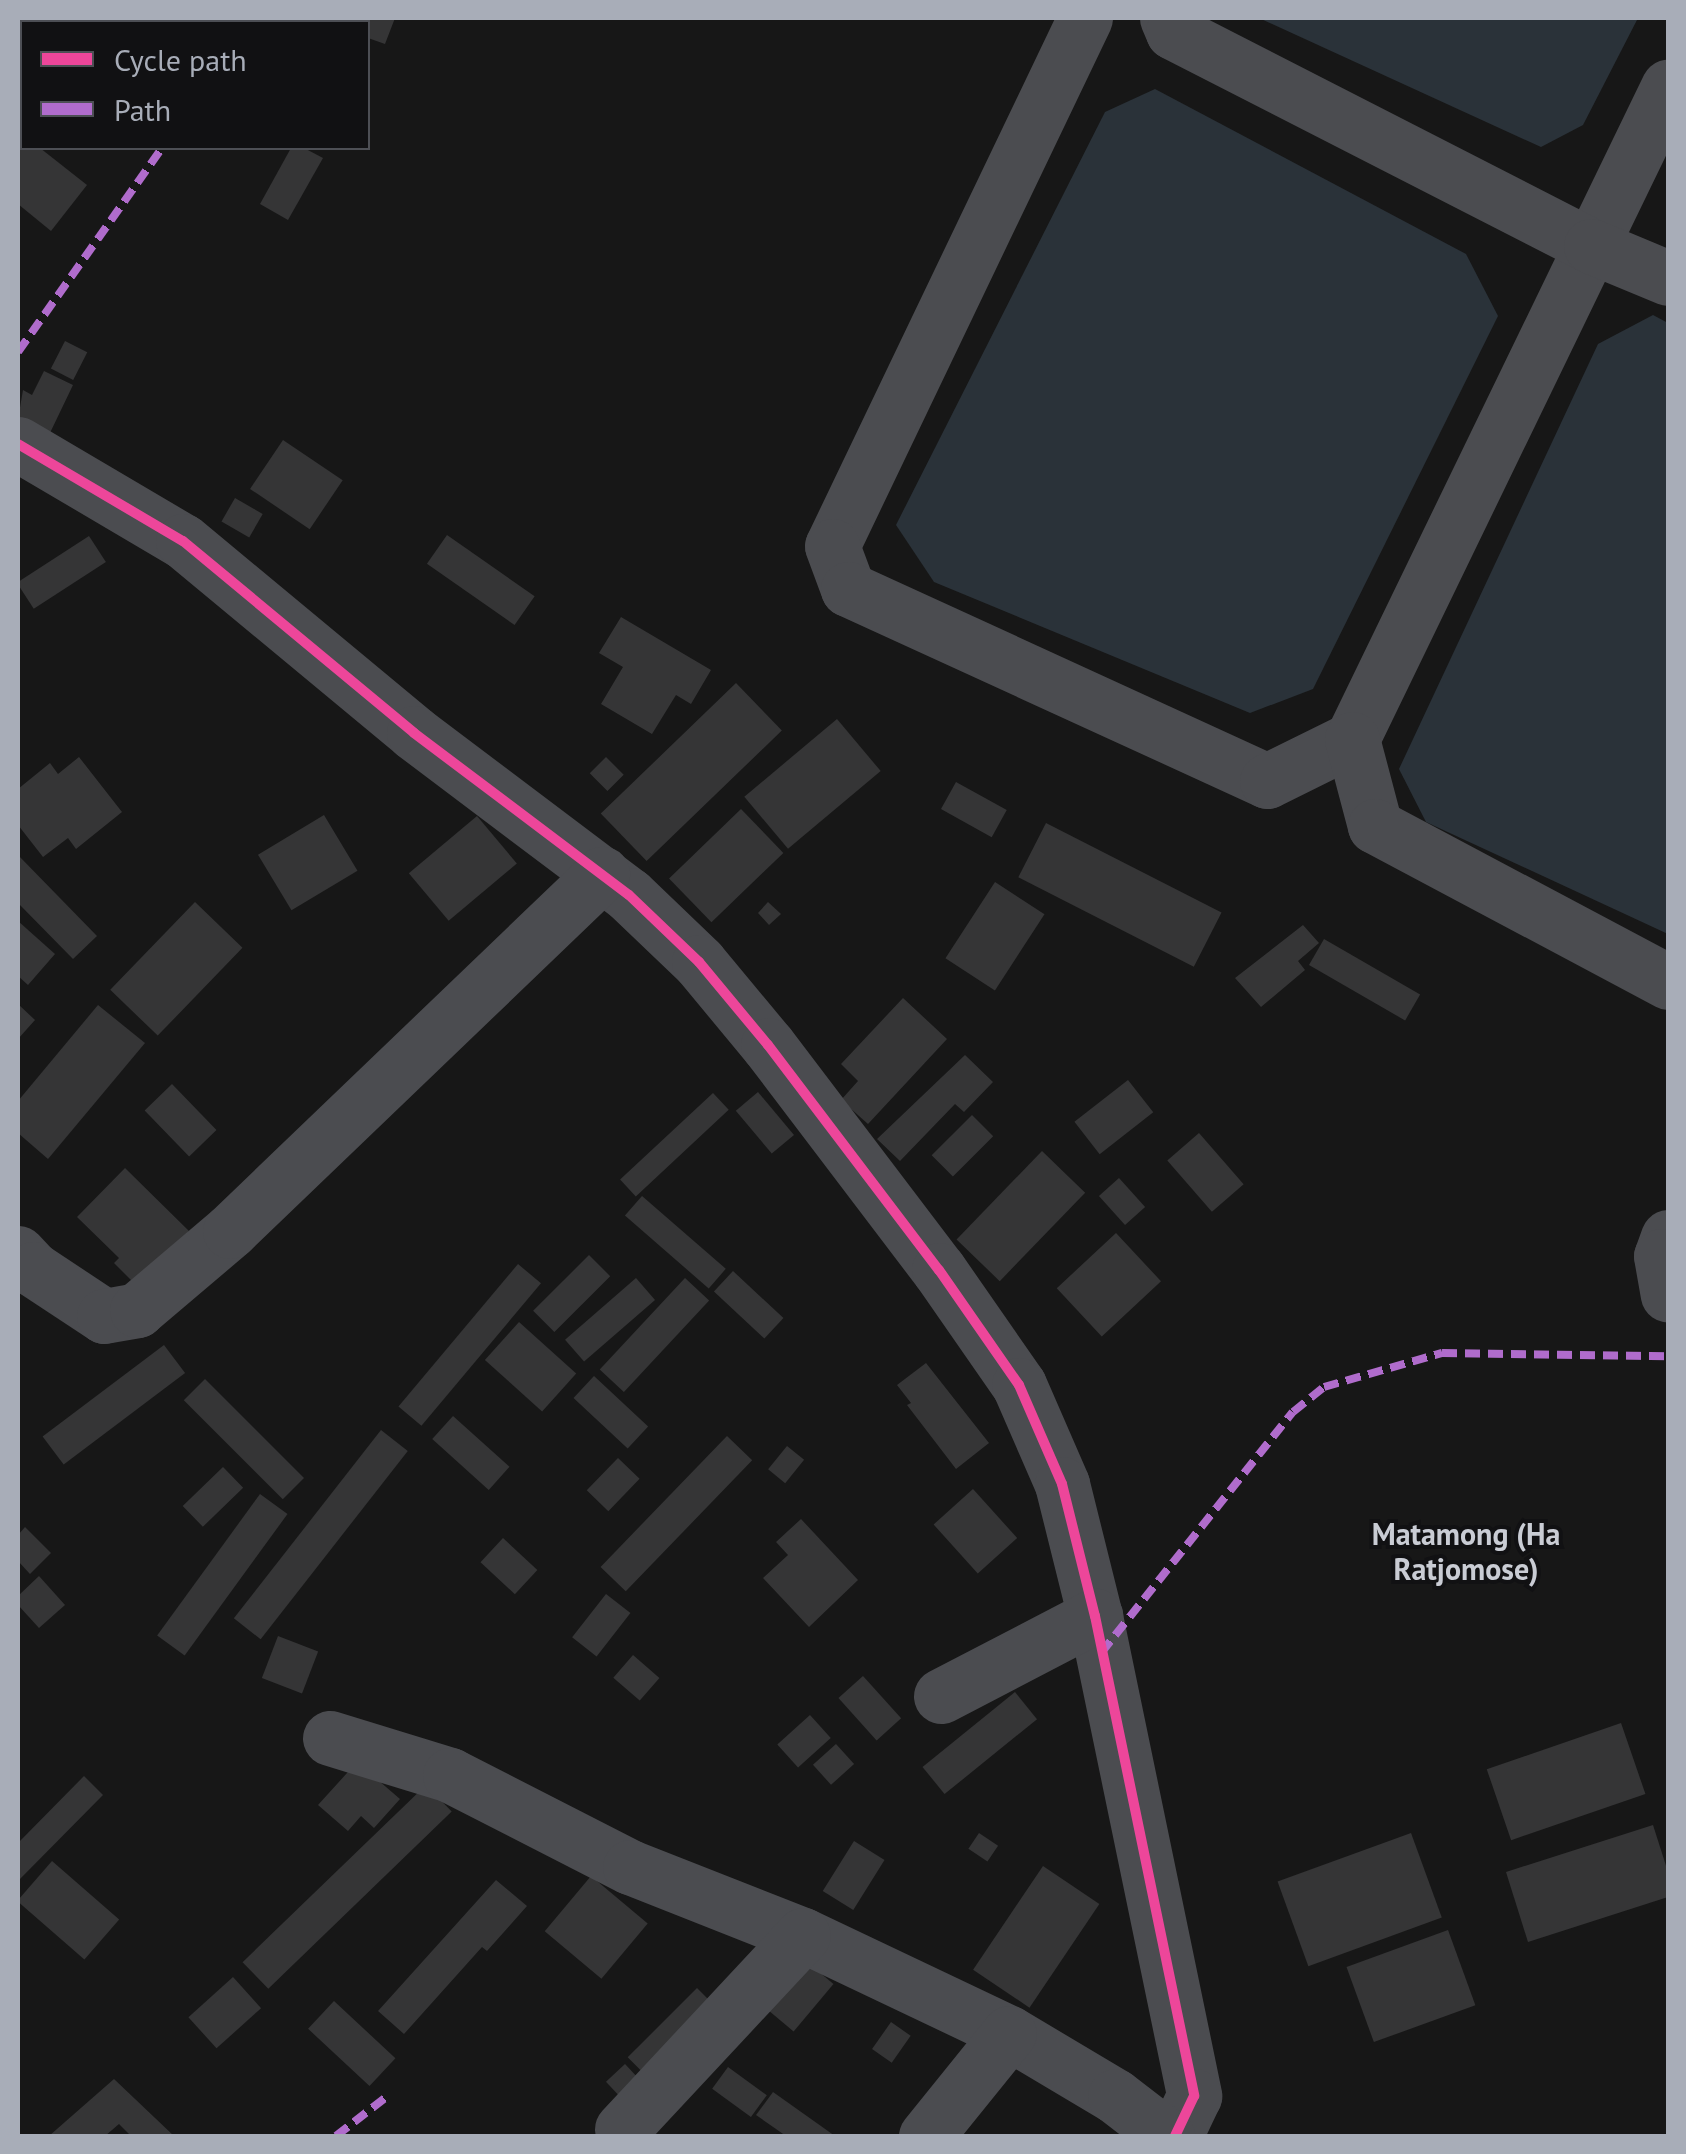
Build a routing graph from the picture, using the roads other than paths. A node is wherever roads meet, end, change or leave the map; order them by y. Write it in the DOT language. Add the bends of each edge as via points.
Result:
graph roads {
  1 [pos="1085,18"];
  2 [pos="1167,18"];
  3 [pos="1668,87"];
  4 [pos="1591,246"];
  5 [pos="1668,278"];
  6 [pos="18,444"];
  7 [pos="1352,739"];
  8 [pos="602,874"];
  9 [pos="1668,982"];
  10 [pos="1668,1238"];
  11 [pos="18,1253"];
  12 [pos="1668,1294"];
  13 [pos="1095,1616"];
  14 [pos="942,1696"];
  15 [pos="330,1738"];
  16 [pos="803,1935"];
  17 [pos="1008,2033"];
  18 [pos="622,2129"];
  19 [pos="926,2136"];
  20 [pos="1167,2136"];
  21 [pos="1175,2136"];
  1 -- 7 [label="street" via="832,546 848,589 1267,781"];
  2 -- 4 [label="street" via="1173,32"];
  3 -- 4 [label="street"];
  4 -- 5 [label="street"];
  4 -- 7 [label="street"];
  6 -- 8 [label="street" via="182,541 414,733"];
  7 -- 9 [label="street" via="1376,826"];
  8 -- 11 [label="street" via="230,1231 137,1310 104,1316"];
  8 -- 13 [label="street" via="700,962 768,1045 1019,1385 1062,1484"];
  10 -- 12 [label="street" via="1661,1256"];
  13 -- 14 [label="street"];
  13 -- 21 [label="street" via="1194,2096"];
  15 -- 16 [label="street" via="450,1775 630,1867"];
  16 -- 17 [label="street"];
  16 -- 18 [label="street"];
  17 -- 19 [label="street"];
  17 -- 20 [label="street" via="1115,2096"];
}
